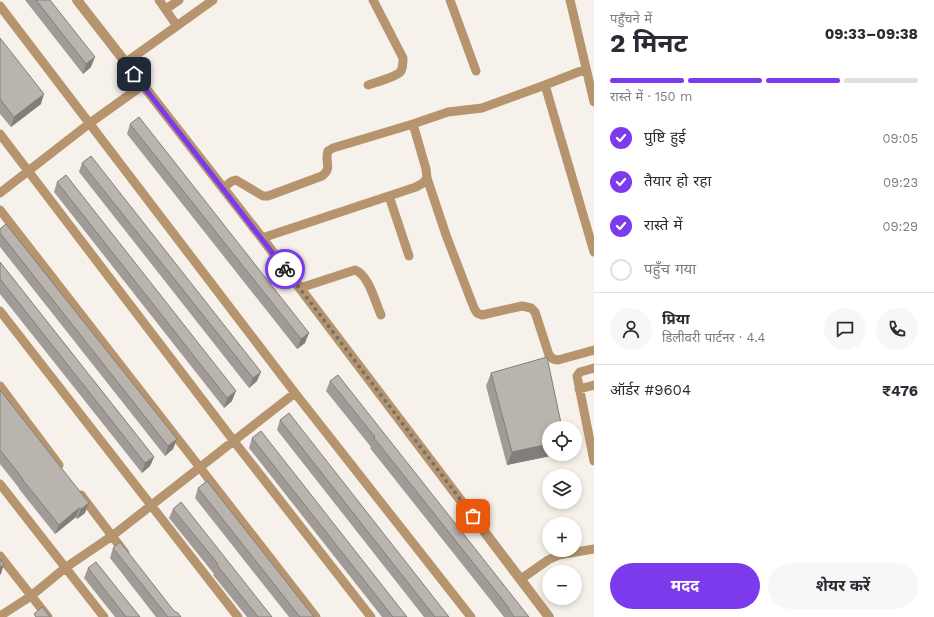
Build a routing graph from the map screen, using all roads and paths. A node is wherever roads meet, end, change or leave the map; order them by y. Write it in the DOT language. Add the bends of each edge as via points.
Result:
graph roads {
  1 [pos="77,0"];
  2 [pos="159,0"];
  3 [pos="179,0"];
  4 [pos="213,0"];
  5 [pos="373,0"];
  6 [pos="450,0"];
  7 [pos="570,0"];
  8 [pos="0,6"];
  9 [pos="166,10"];
  10 [pos="177,26"];
  11 [pos="125,63"];
  12 [pos="586,69"];
  13 [pos="476,71"];
  14 [pos="143,85"];
  15 [pos="368,85"];
  16 [pos="545,85"];
  17 [pos="594,102"];
  18 [pos="90,123"];
  19 [pos="413,124"];
  20 [pos="0,134"];
  21 [pos="28,171"];
  22 [pos="427,178"];
  23 [pos="223,188"];
  24 [pos="0,193"];
  25 [pos="389,196"];
  26 [pos="0,210"];
  27 [pos="262,238"];
  28 [pos="594,252"];
  29 [pos="409,256"];
  30 [pos="300,288"];
  31 [pos="0,311"];
  32 [pos="381,315"];
  33 [pos="594,350"];
  34 [pos="594,368"];
  35 [pos="0,386"];
  36 [pos="594,386"];
  37 [pos="579,389"];
  38 [pos="295,392"];
  39 [pos="233,440"];
  40 [pos="594,461"];
  41 [pos="199,467"];
  42 [pos="65,474"];
  43 [pos="0,484"];
  44 [pos="74,486"];
  45 [pos="151,506"];
  46 [pos="112,536"];
  47 [pos="594,550"];
  48 [pos="0,556"];
  49 [pos="131,561"];
  50 [pos="65,568"];
  51 [pos="521,580"];
  52 [pos="31,596"];
  53 [pos="0,616"];
  54 [pos="48,617"];
  55 [pos="104,617"];
  56 [pos="238,617"];
  57 [pos="316,617"];
  58 [pos="372,617"];
  59 [pos="471,617"];
  60 [pos="549,617"];
  1 -- 11 [label="street"];
  2 -- 9 [label="street"];
  3 -- 9 [label="street"];
  4 -- 10 [label="street"];
  5 -- 15 [label="street" via="403,58 403,65 395,76"];
  6 -- 13 [label="street"];
  7 -- 12 [label="street"];
  8 -- 18 [label="street"];
  9 -- 10 [label="street"];
  10 -- 11 [label="street"];
  11 -- 14 [label="street"];
  12 -- 16 [label="street"];
  12 -- 17 [label="street"];
  14 -- 18 [label="street"];
  14 -- 23 [label="street"];
  16 -- 19 [label="street" via="482,108 448,112"];
  16 -- 28 [label="street"];
  18 -- 21 [label="street"];
  18 -- 38 [label="street"];
  19 -- 22 [label="street"];
  19 -- 23 [label="street" via="333,148 326,155 328,169 322,176 268,196 263,196 236,180"];
  20 -- 21 [label="street"];
  21 -- 24 [label="street"];
  21 -- 39 [label="street"];
  22 -- 25 [label="street" via="416,187"];
  22 -- 33 [label="street" via="446,235 477,312 482,315 522,306 531,308 535,312 552,359 558,360"];
  23 -- 27 [label="street"];
  25 -- 27 [label="street"];
  25 -- 29 [label="street"];
  26 -- 41 [label="street"];
  27 -- 30 [label="street"];
  30 -- 32 [label="street" via="355,270 361,272 366,277"];
  30 -- 51 [label="street"];
  31 -- 45 [label="street"];
  34 -- 37 [label="street" via="580,372 577,376"];
  35 -- 42 [label="street"];
  36 -- 37 [label="street"];
  37 -- 40 [label="street"];
  38 -- 39 [label="street"];
  38 -- 59 [label="street"];
  39 -- 41 [label="street"];
  39 -- 58 [label="street"];
  41 -- 45 [label="street"];
  41 -- 57 [label="street"];
  43 -- 50 [label="street"];
  44 -- 46 [label="street"];
  45 -- 46 [label="street"];
  45 -- 56 [label="street"];
  46 -- 49 [label="street"];
  46 -- 50 [label="street"];
  47 -- 51 [label="street" via="559,555"];
  48 -- 52 [label="street"];
  50 -- 52 [label="street"];
  50 -- 55 [label="street"];
  51 -- 60 [label="street"];
  52 -- 53 [label="street"];
  52 -- 54 [label="street"];
}
